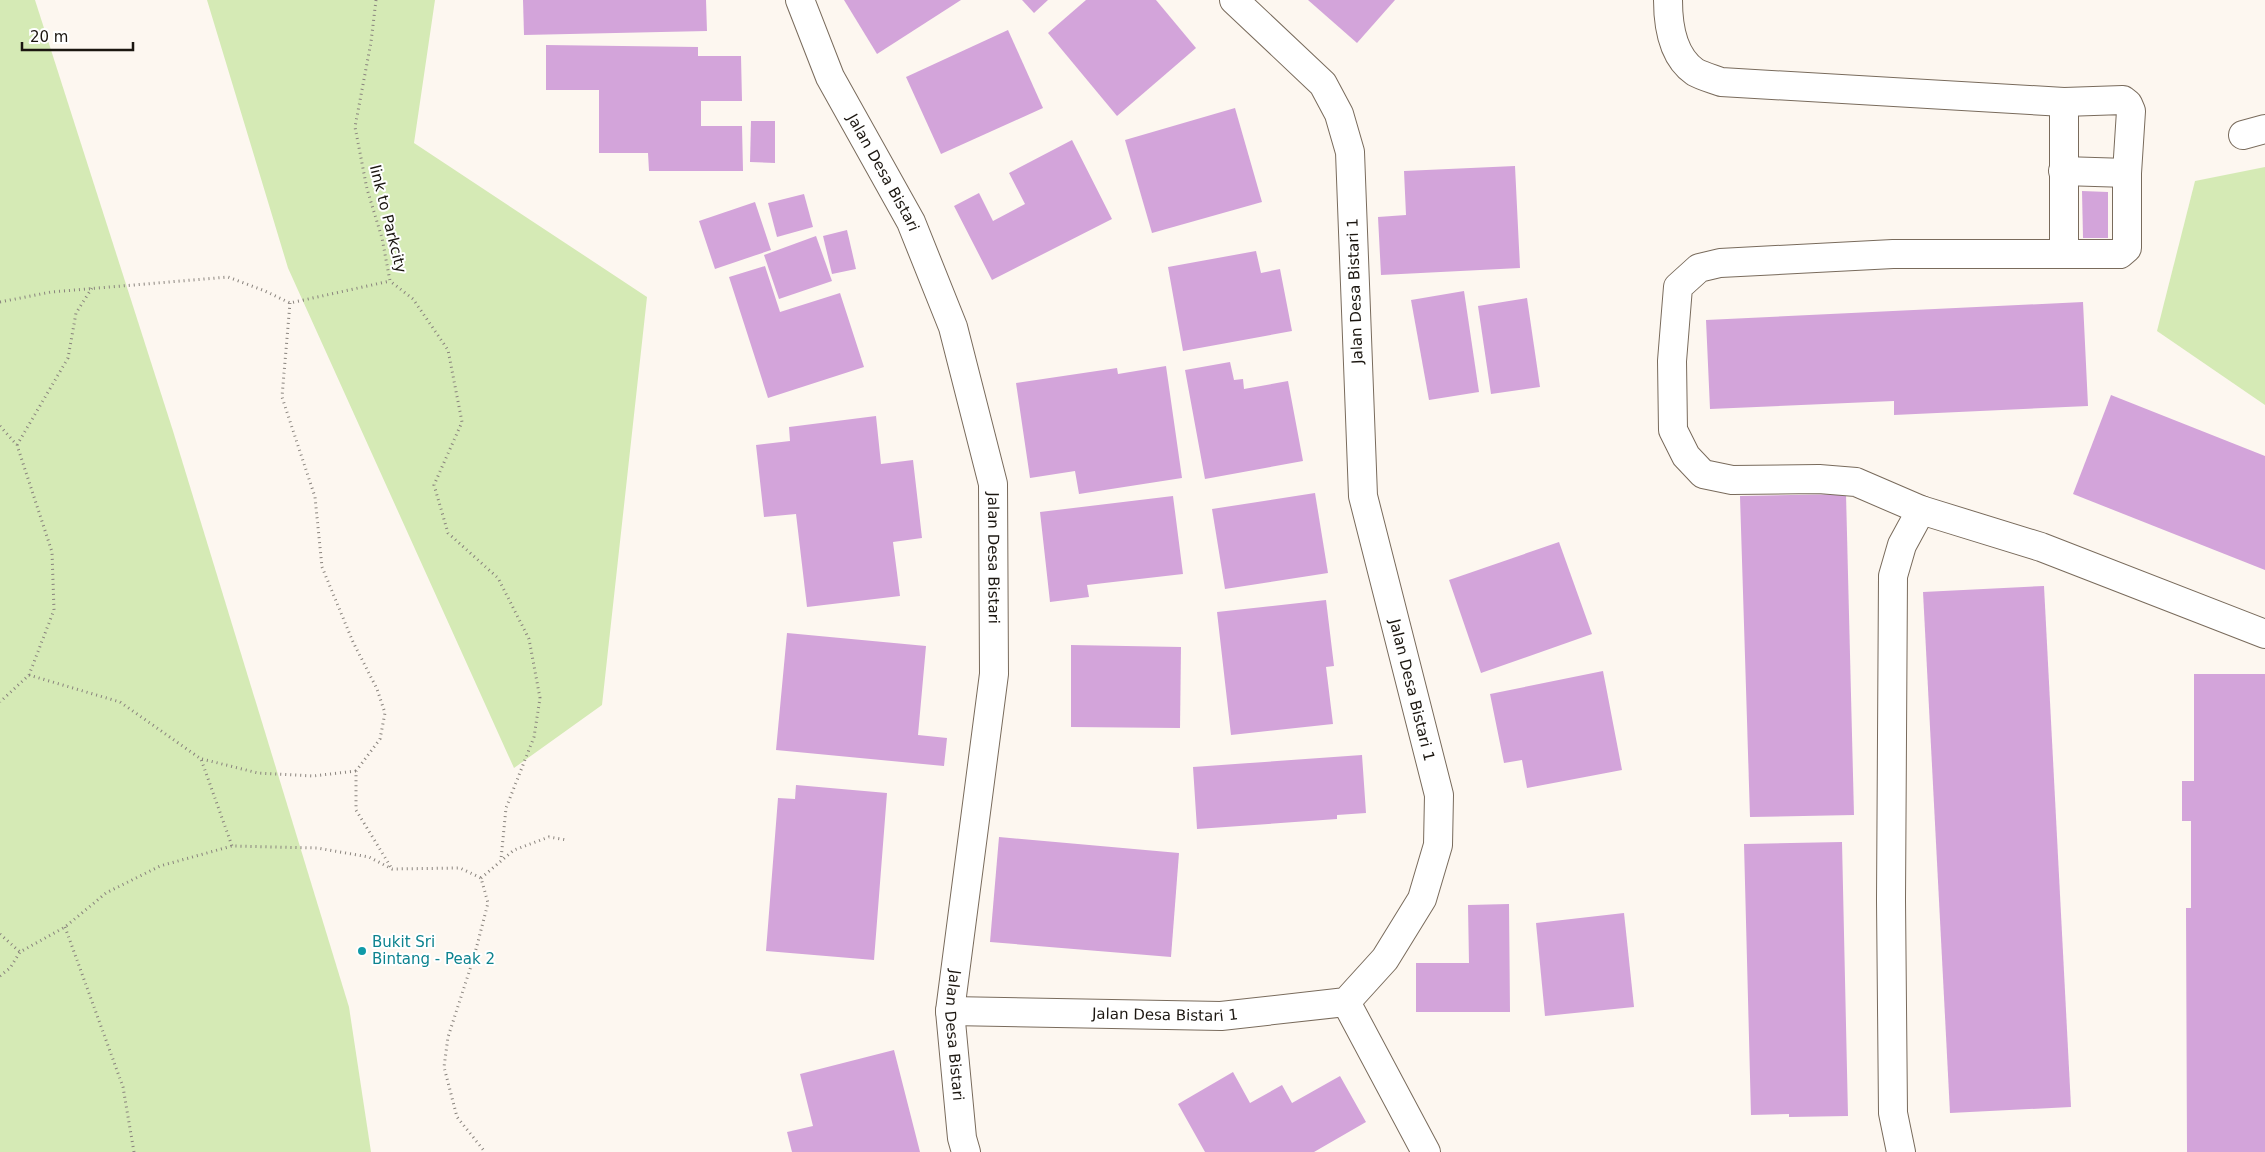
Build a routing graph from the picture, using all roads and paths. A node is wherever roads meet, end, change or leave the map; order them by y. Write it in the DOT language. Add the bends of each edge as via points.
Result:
graph roads {
  1 [pos="376,0"];
  2 [pos="800,0"];
  3 [pos="1234,0"];
  4 [pos="1668,0"];
  5 [pos="2064,102"];
  6 [pos="2064,171"];
  7 [pos="2127,173"];
  8 [pos="2064,252"];
  9 [pos="390,281"];
  10 [pos="92,288"];
  11 [pos="0,302"];
  12 [pos="290,303"];
  13 [pos="0,426"];
  14 [pos="17,445"];
  15 [pos="1921,510"];
  16 [pos="2265,634"];
  17 [pos="29,675"];
  18 [pos="0,702"];
  19 [pos="201,759"];
  20 [pos="356,771"];
  21 [pos="566,840"];
  22 [pos="232,846"];
  23 [pos="501,859"];
  24 [pos="392,869"];
  25 [pos="481,878"];
  26 [pos="65,927"];
  27 [pos="0,934"];
  28 [pos="20,952"];
  29 [pos="0,976"];
  30 [pos="1346,1002"];
  31 [pos="950,1011"];
  32 [pos="134,1152"];
  33 [pos="485,1152"];
  34 [pos="966,1152"];
  35 [pos="1426,1152"];
  36 [pos="1901,1152"];
  1 -- 9 [label="path, link to Parkcity" via="355,127"];
  2 -- 31 [label="street, Jalan Desa Bistari" via="830,77 911,222 953,327 992,484 994,674"];
  3 -- 30 [label="street, Jalan Desa Bistari 1" via="1323,84 1339,114 1350,152 1363,496 1439,794 1438,845 1422,899 1385,959"];
  4 -- 5 [label="street" via="1668,20 1676,52 1695,71 1721,82"];
  5 -- 6 [label="street"];
  5 -- 7 [label="street" via="2123,100 2128,104 2131,111"];
  6 -- 7 [label="street"];
  6 -- 8 [label="street"];
  7 -- 8 [label="street" via="2127,248 2120,254"];
  8 -- 15 [label="street" via="1893,254 1720,263 1699,268 1678,286 1672,361 1673,430 1686,456 1702,474 1732,480 1856,482"];
  9 -- 12 [label="path"];
  9 -- 23 [label="path, link to Parkcity" via="413,299 448,350 462,422 434,485 448,533 498,578 529,639 539,689 534,737 506,808"];
  10 -- 11 [label="path"];
  10 -- 12 [label="path" via="228,277"];
  10 -- 14 [label="path" via="76,314 68,358"];
  12 -- 20 [label="path" via="282,397 315,497 322,568 385,713 380,739"];
  13 -- 14 [label="path"];
  14 -- 17 [label="path" via="52,552 54,610"];
  15 -- 16 [label="street" via="2041,546"];
  15 -- 36 [label="street" via="1902,545 1893,576 1893,1113"];
  17 -- 18 [label="path"];
  17 -- 19 [label="path" via="120,702"];
  19 -- 20 [label="path" via="258,772 314,776"];
  19 -- 22 [label="path"];
  20 -- 24 [label="path" via="356,810"];
  21 -- 23 [label="path" via="549,837 514,850"];
  22 -- 24 [label="path" via="317,848 369,857"];
  22 -- 26 [label="path" via="160,866 106,893"];
  23 -- 25 [label="path"];
  24 -- 25 [label="path" via="460,868"];
  25 -- 33 [label="path" via="488,903 448,1037 444,1067 457,1117"];
  26 -- 28 [label="path"];
  26 -- 32 [label="path" via="123,1087"];
  27 -- 28 [label="path"];
  28 -- 29 [label="path" via="10,968"];
  30 -- 31 [label="street, Jalan Desa Bistari 1" via="1221,1016"];
  30 -- 35 [label="street"];
  31 -- 34 [label="street, Jalan Desa Bistari"];
}
